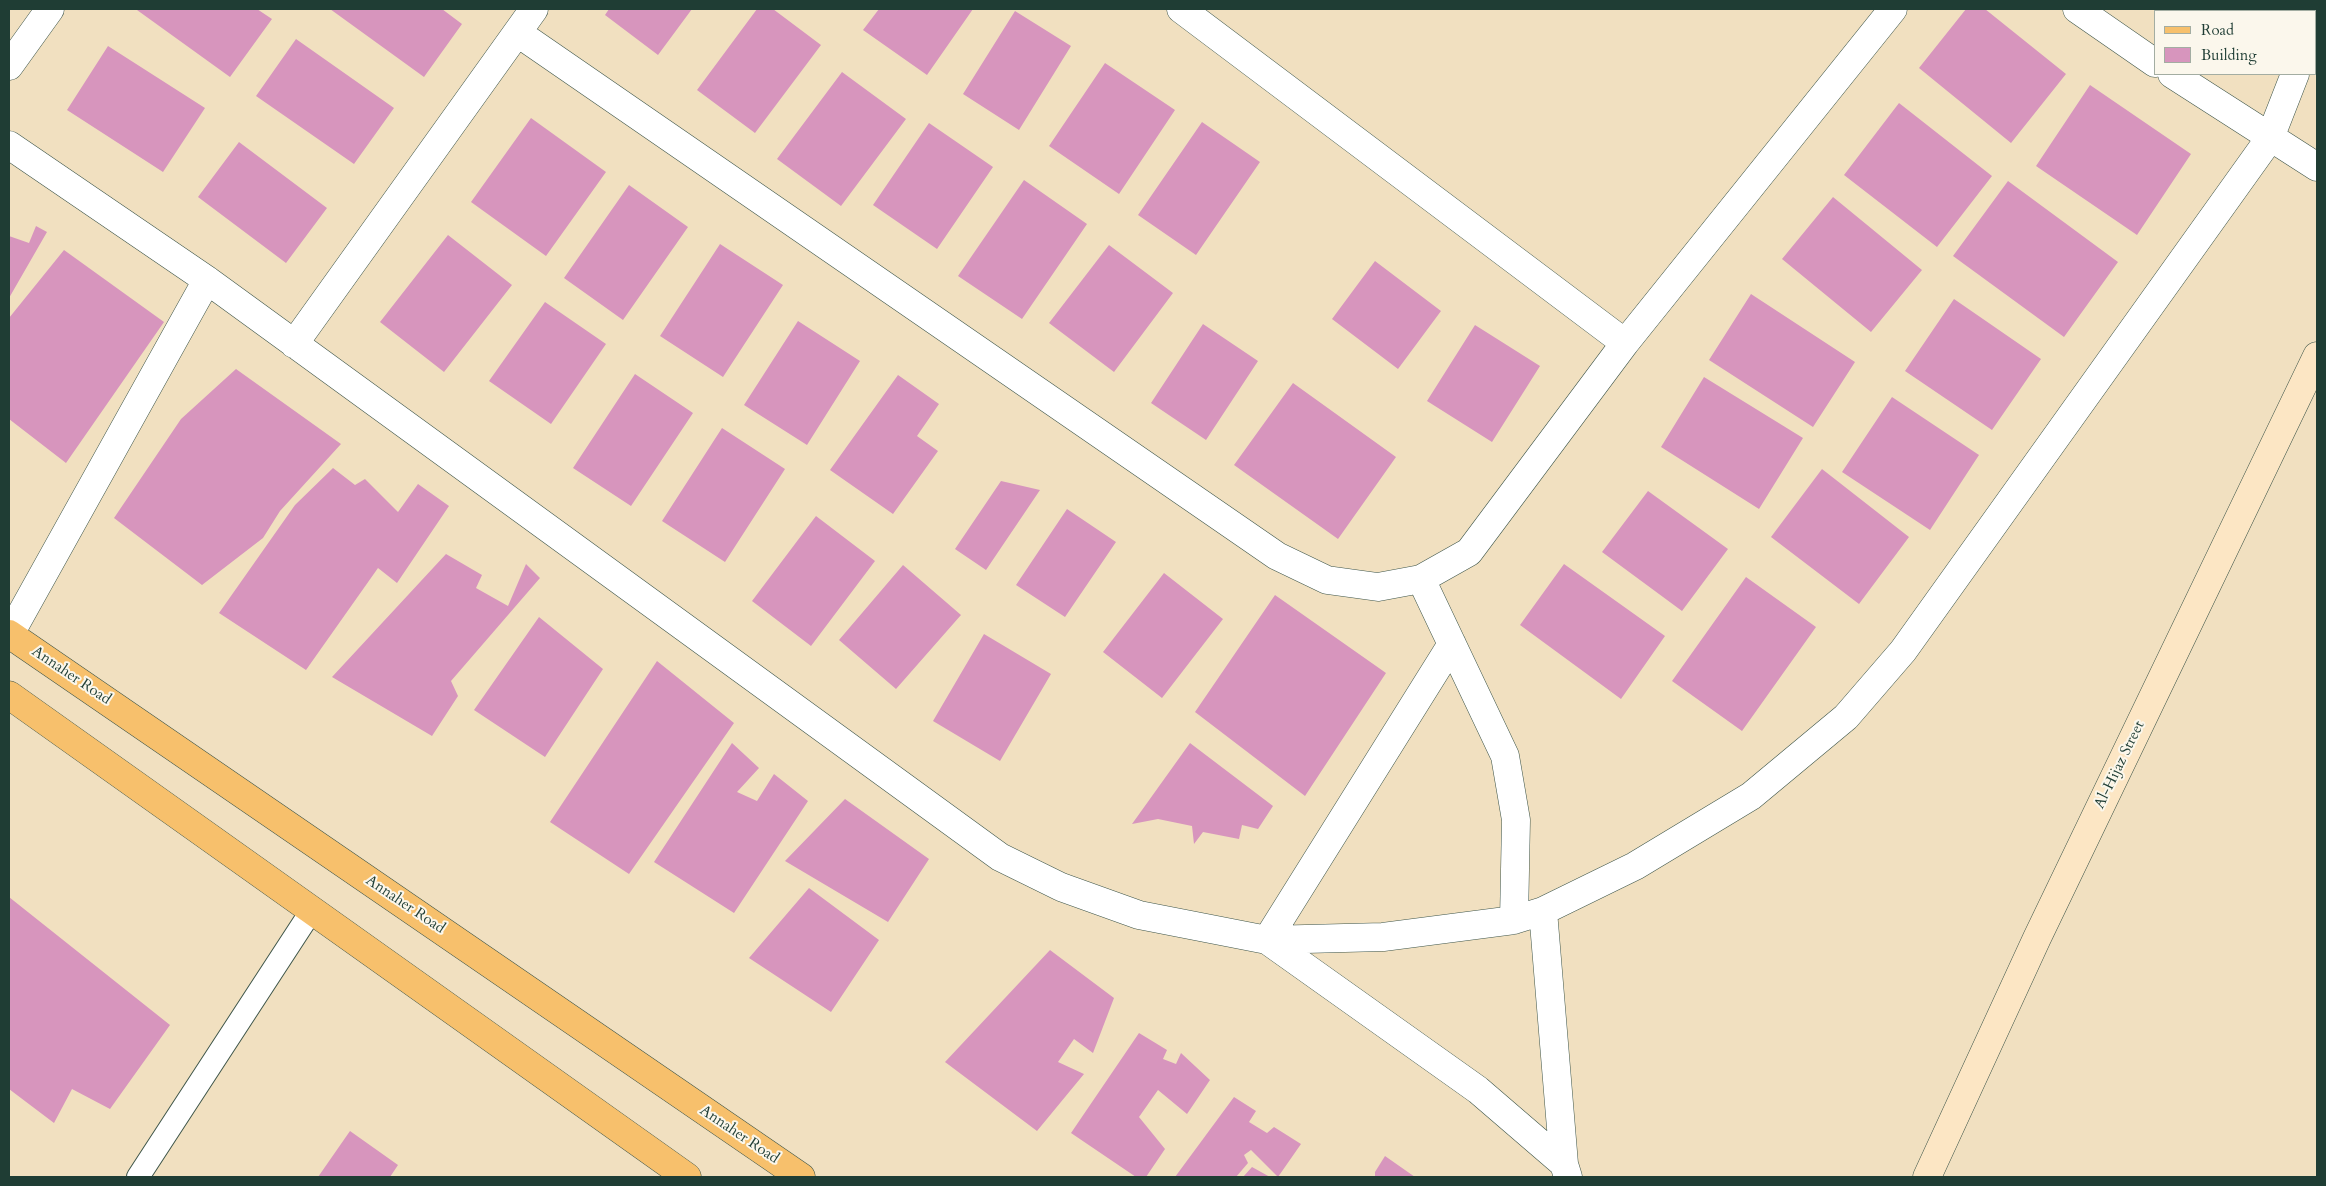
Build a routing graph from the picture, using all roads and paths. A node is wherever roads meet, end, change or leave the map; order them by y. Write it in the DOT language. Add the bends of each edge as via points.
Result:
graph roads {
  1 [pos="50,9"];
  2 [pos="534,9"];
  3 [pos="1181,9"];
  4 [pos="1893,9"];
  5 [pos="2077,9"];
  6 [pos="518,33"];
  7 [pos="2154,62"];
  8 [pos="9,66"];
  9 [pos="2174,75"];
  10 [pos="2295,75"];
  11 [pos="2270,138"];
  12 [pos="9,145"];
  13 [pos="2317,167"];
  14 [pos="207,280"];
  15 [pos="1625,343"];
  16 [pos="294,344"];
  17 [pos="2317,356"];
  18 [pos="1421,579"];
  19 [pos="9,634"];
  20 [pos="1452,644"];
  21 [pos="9,695"];
  22 [pos="312,910"];
  23 [pos="1543,911"];
  24 [pos="1514,920"];
  25 [pos="1267,940"];
  26 [pos="1566,1170"];
  27 [pos="138,1177"];
  28 [pos="687,1177"];
  29 [pos="801,1177"];
  30 [pos="1927,1177"];
  1 -- 8 [label="street"];
  2 -- 6 [label="street"];
  3 -- 15 [label="street"];
  4 -- 15 [label="street"];
  5 -- 7 [label="street"];
  6 -- 16 [label="street"];
  6 -- 18 [label="street" via="1278,556 1327,580 1378,587"];
  9 -- 11 [label="street"];
  10 -- 11 [label="street"];
  11 -- 13 [label="street"];
  11 -- 23 [label="street" via="1903,651 1846,717 1752,796 1635,866"];
  12 -- 14 [label="street"];
  14 -- 16 [label="street"];
  14 -- 19 [label="street"];
  15 -- 18 [label="street" via="1469,552"];
  16 -- 25 [label="street" via="1000,857 1061,887 1140,915"];
  17 -- 30 [label="main road, Al-Hijaz Street" via="2041,929"];
  18 -- 20 [label="street"];
  19 -- 29 [label="main road, Annaher Road"];
  20 -- 24 [label="street" via="1505,756 1516,820"];
  20 -- 25 [label="street"];
  21 -- 22 [label="main road"];
  22 -- 27 [label="lane"];
  22 -- 28 [label="main road"];
  23 -- 24 [label="street"];
  23 -- 26 [label="street"];
  24 -- 25 [label="street" via="1383,937"];
  25 -- 26 [label="street" via="1478,1090"];
}
